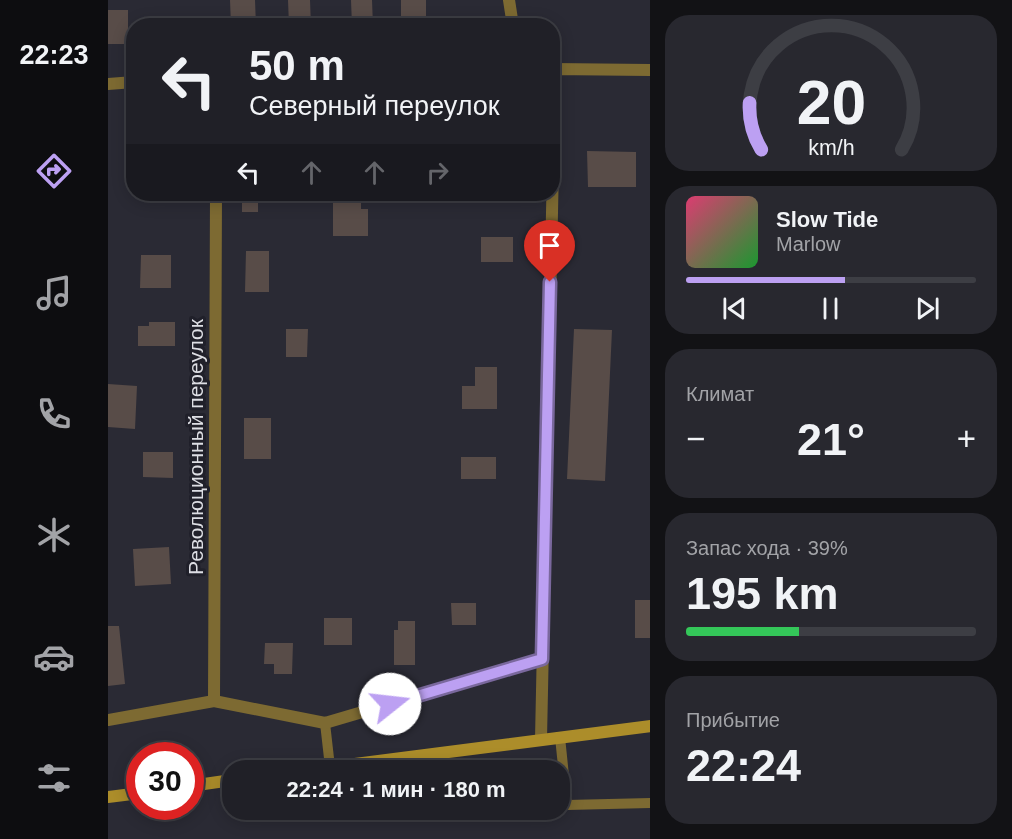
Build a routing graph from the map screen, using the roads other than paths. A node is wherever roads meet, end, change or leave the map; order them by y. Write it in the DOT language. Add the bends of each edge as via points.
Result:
graph roads {
  1 [pos="509,0"];
  2 [pos="512,18"];
  3 [pos="560,69"];
  4 [pos="650,70"];
  5 [pos="126,83"];
  6 [pos="108,84"];
  7 [pos="216,201"];
  8 [pos="551,201"];
  9 [pos="542,659"];
  10 [pos="214,701"];
  11 [pos="108,720"];
  12 [pos="325,723"];
  13 [pos="650,726"];
  14 [pos="560,736"];
  15 [pos="541,739"];
  16 [pos="329,760"];
  17 [pos="383,760"];
  18 [pos="222,781"];
  19 [pos="204,784"];
  20 [pos="126,795"];
  21 [pos="108,797"];
  22 [pos="650,803"];
  1 -- 2 [label="street"];
  3 -- 4 [label="street"];
  5 -- 6 [label="street"];
  7 -- 10 [label="street, Революционный переулок"];
  8 -- 9 [label="street"];
  9 -- 12 [label="street"];
  9 -- 15 [label="street"];
  10 -- 11 [label="street"];
  10 -- 12 [label="street"];
  12 -- 16 [label="lane"];
  13 -- 14 [label="main road"];
  14 -- 15 [label="main road"];
  14 -- 22 [label="lane" via="567,805"];
  15 -- 17 [label="main road"];
  18 -- 19 [label="main road"];
  20 -- 21 [label="main road"];
}
